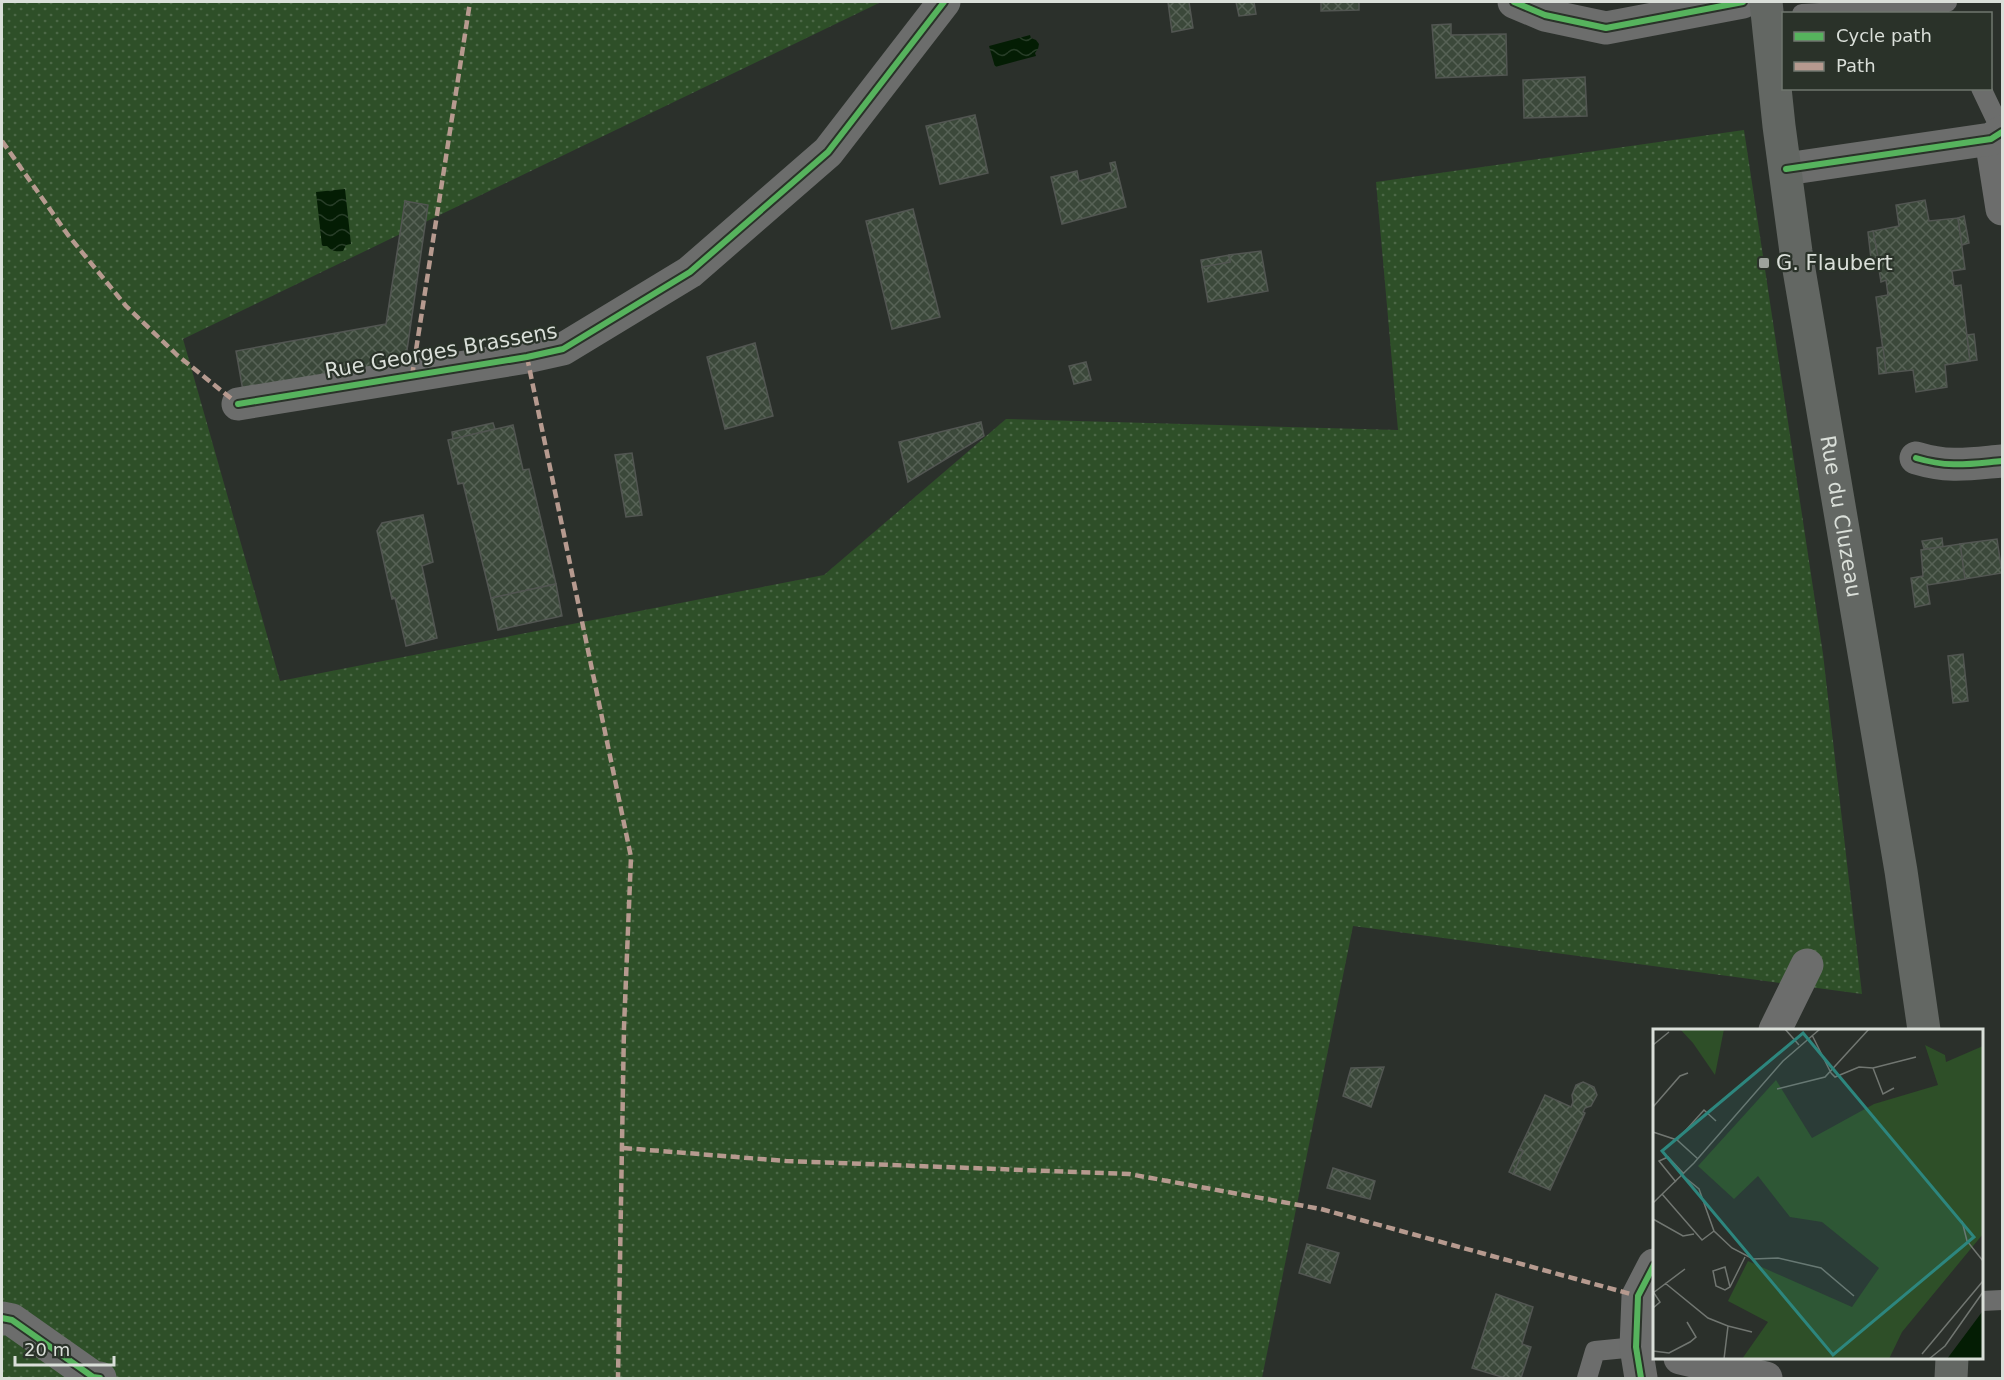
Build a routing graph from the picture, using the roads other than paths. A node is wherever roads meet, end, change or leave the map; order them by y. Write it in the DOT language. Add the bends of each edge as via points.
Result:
graph roads {
  1 [pos="944,2"];
  2 [pos="1514,2"];
  3 [pos="1947,2"];
  4 [pos="1765,8"];
  5 [pos="1838,12"];
  6 [pos="1982,90"];
  7 [pos="1998,134"];
  8 [pos="1786,170"];
  9 [pos="2002,209"];
  10 [pos="238,404"];
  11 [pos="1916,458"];
  12 [pos="2002,461"];
  13 [pos="1807,964"];
  14 [pos="1775,1029"];
  15 [pos="1924,1029"];
  16 [pos="1653,1267"];
  17 [pos="2002,1300"];
  18 [pos="1983,1301"];
  19 [pos="2,1318"];
  20 [pos="1646,1349"];
  21 [pos="1684,1359"];
  22 [pos="1952,1359"];
  23 [pos="100,1378"];
  24 [pos="1587,1378"];
  25 [pos="1641,1378"];
  26 [pos="1766,1378"];
  27 [pos="1951,1378"];
  1 -- 10 [label="street, Rue Georges Brassens" via="828,152 690,272 563,349"];
  2 -- 4 [label="street" via="1545,15 1606,28"];
  3 -- 5 [label="lane" via="1928,7"];
  4 -- 8 [label="main road, Rue du Cluzeau"];
  6 -- 7 [label="lane"];
  7 -- 8 [label="street"];
  7 -- 9 [label="street"];
  8 -- 15 [label="main road, Rue du Cluzeau" via="1796,252 1901,871"];
  11 -- 12 [label="street" via="1956,466"];
  13 -- 14 [label="street"];
  16 -- 20 [label="street" via="1638,1296"];
  17 -- 18 [label="lane"];
  19 -- 23 [label="street" via="12,1320 93,1377"];
  20 -- 24 [label="lane" via="1595,1351"];
  20 -- 25 [label="street"];
  21 -- 26 [label="street"];
  22 -- 27 [label="main road"];
}
